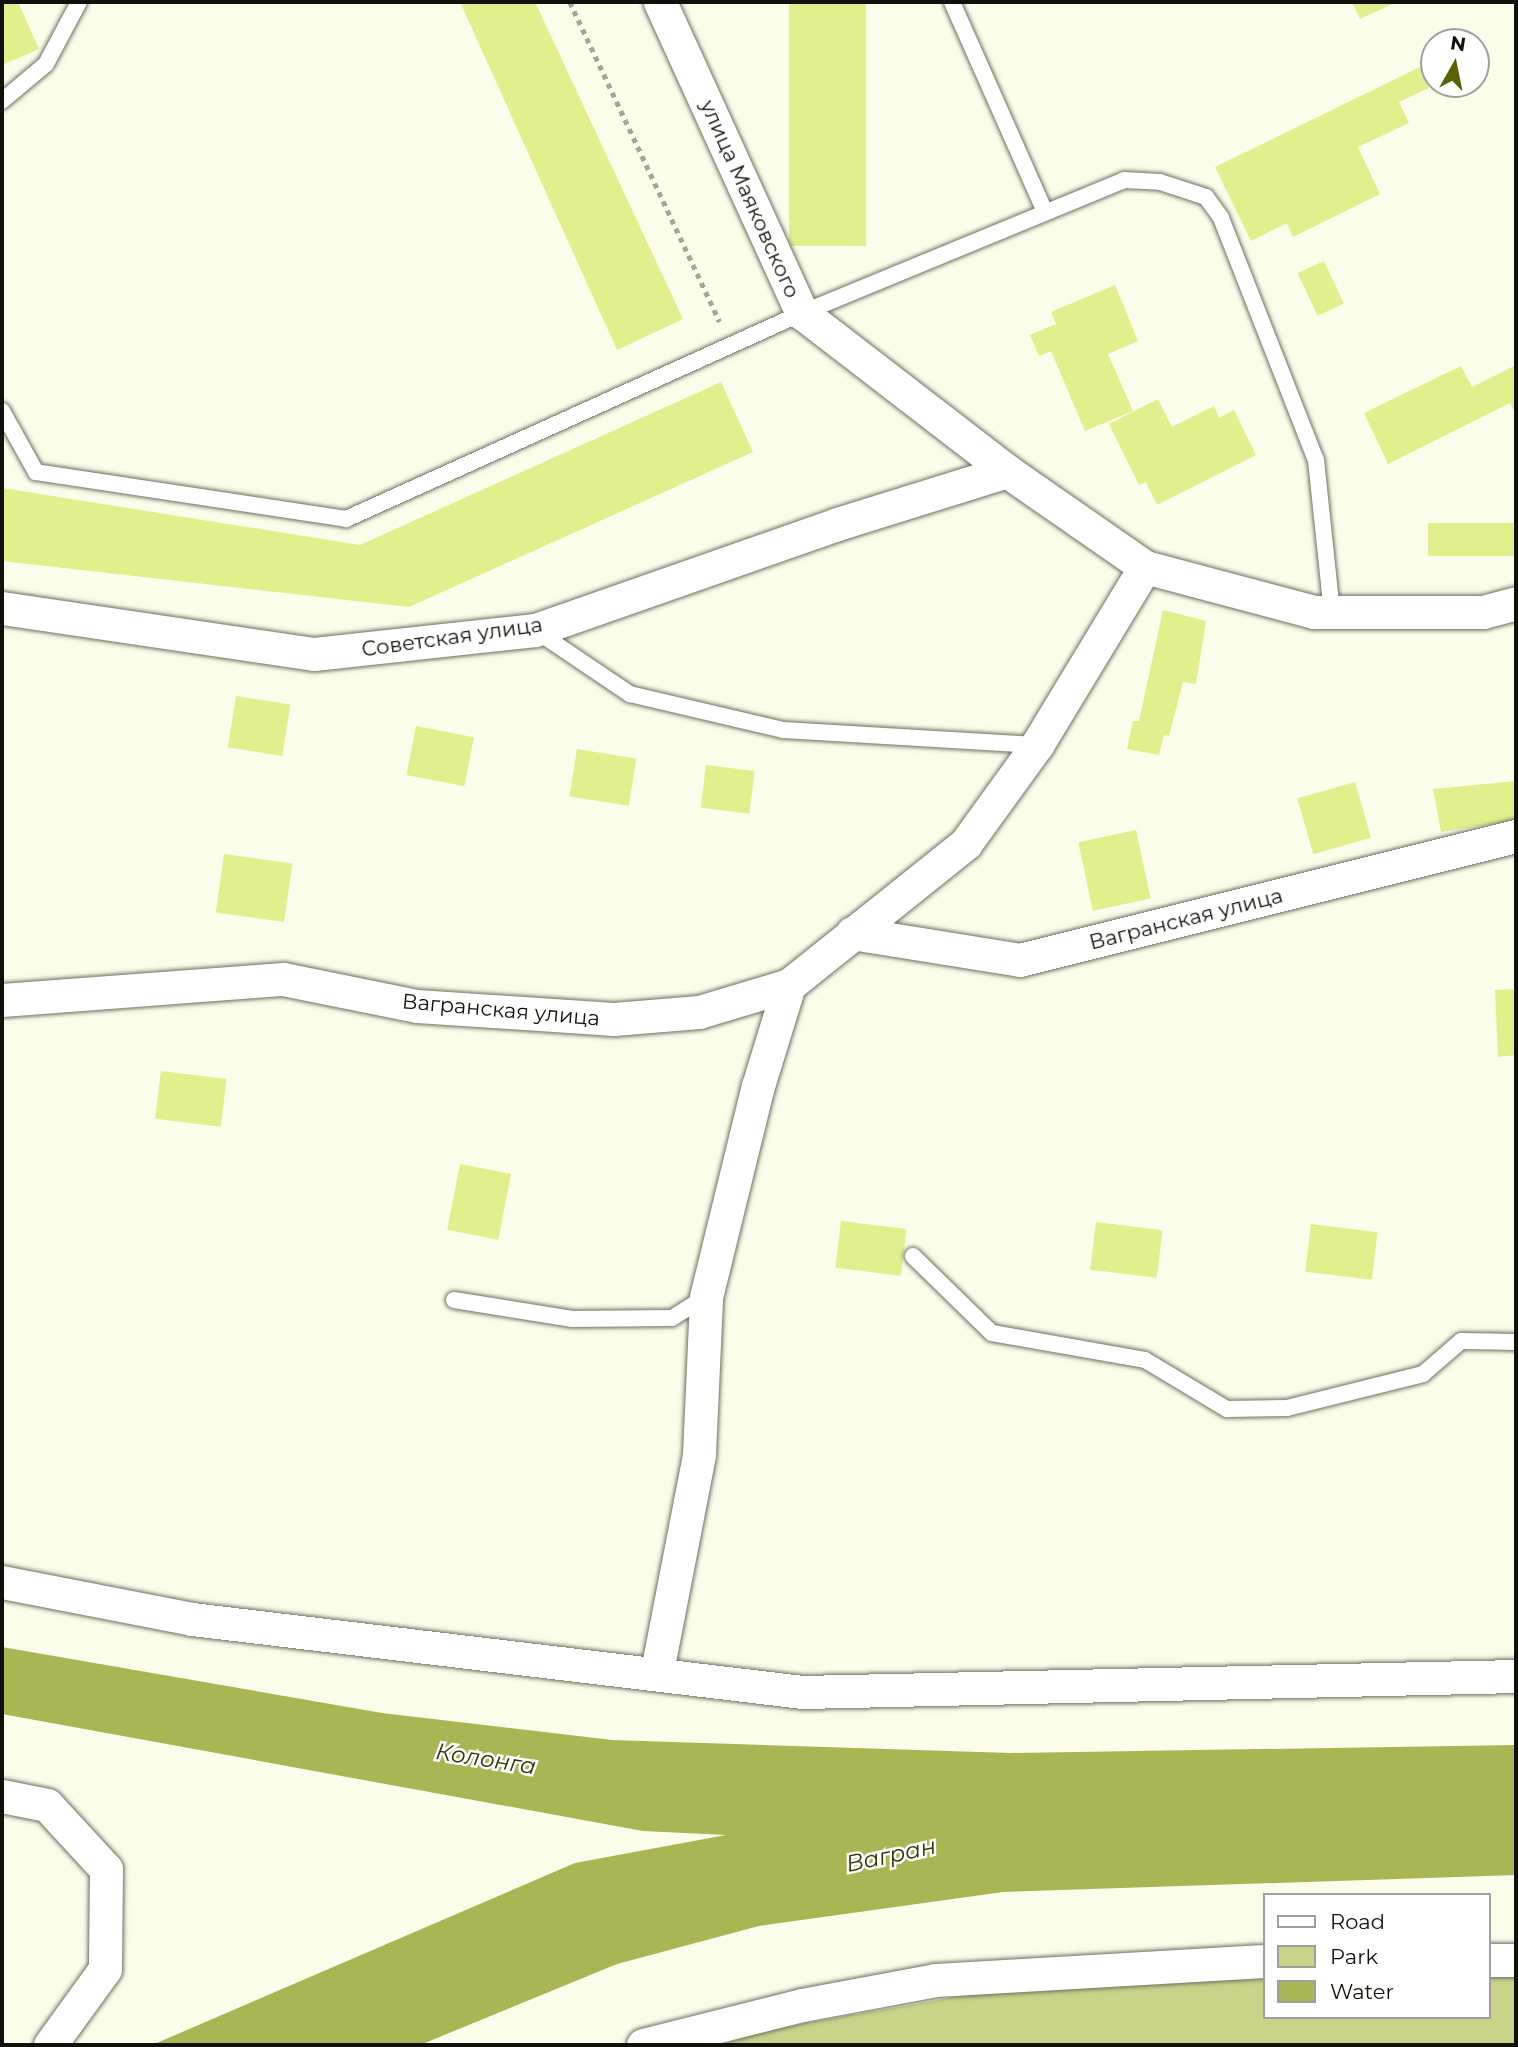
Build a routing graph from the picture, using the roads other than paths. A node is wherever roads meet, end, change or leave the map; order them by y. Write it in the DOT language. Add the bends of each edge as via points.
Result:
graph roads {
  1 [pos="79,2"];
  2 [pos="660,2"];
  3 [pos="952,2"];
  4 [pos="2,101"];
  5 [pos="1045,212"];
  6 [pos="802,313"];
  7 [pos="2,411"];
  8 [pos="1007,471"];
  9 [pos="1145,567"];
  10 [pos="1516,603"];
  11 [pos="2,608"];
  12 [pos="1332,612"];
  13 [pos="535,630"];
  14 [pos="1037,745"];
  15 [pos="1516,836"];
  16 [pos="852,933"];
  17 [pos="789,985"];
  18 [pos="2,1000"];
  19 [pos="913,1256"];
  20 [pos="706,1297"];
  21 [pos="454,1300"];
  22 [pos="1516,1342"];
  23 [pos="2,1582"];
  24 [pos="657,1671"];
  25 [pos="1516,1676"];
  26 [pos="2,1796"];
  27 [pos="1490,1960"];
  28 [pos="1516,1960"];
  29 [pos="1262,1961"];
  30 [pos="50,2045"];
  31 [pos="643,2045"];
  1 -- 4 [label="lane" via="46,64"];
  2 -- 6 [label="street, улица Маяковского"];
  3 -- 5 [label="lane"];
  5 -- 6 [label="lane"];
  5 -- 12 [label="lane" via="1124,180 1160,182 1206,197 1221,218 1315,460"];
  6 -- 7 [label="lane" via="732,349 345,519 36,472"];
  6 -- 8 [label="street, улица Маяковского"];
  8 -- 9 [label="street, улица Маяковского"];
  8 -- 13 [label="street, Советская улица" via="837,524"];
  9 -- 12 [label="street, улица Маяковского" via="1314,612"];
  9 -- 14 [label="street"];
  10 -- 12 [label="street, улица Маяковского" via="1483,612"];
  11 -- 13 [label="street, Советская улица" via="314,654"];
  13 -- 14 [label="lane" via="630,694 783,730"];
  14 -- 16 [label="street" via="966,843"];
  15 -- 16 [label="street, Вагранская улица" via="1020,960"];
  16 -- 17 [label="street"];
  17 -- 18 [label="street, Вагранская улица" via="699,1012 614,1019 417,1006 283,979"];
  17 -- 20 [label="street" via="758,1086"];
  19 -- 22 [label="lane" via="992,1333 1145,1360 1227,1409 1287,1408 1423,1374 1461,1340"];
  20 -- 21 [label="lane" via="671,1318 572,1320"];
  20 -- 24 [label="street" via="699,1454"];
  23 -- 24 [label="street" via="192,1619"];
  24 -- 25 [label="street" via="802,1692"];
  26 -- 30 [label="street" via="47,1805 107,1869 105,1969"];
  27 -- 28 [label="street"];
  29 -- 31 [label="street" via="935,1980 802,2005"];
}
